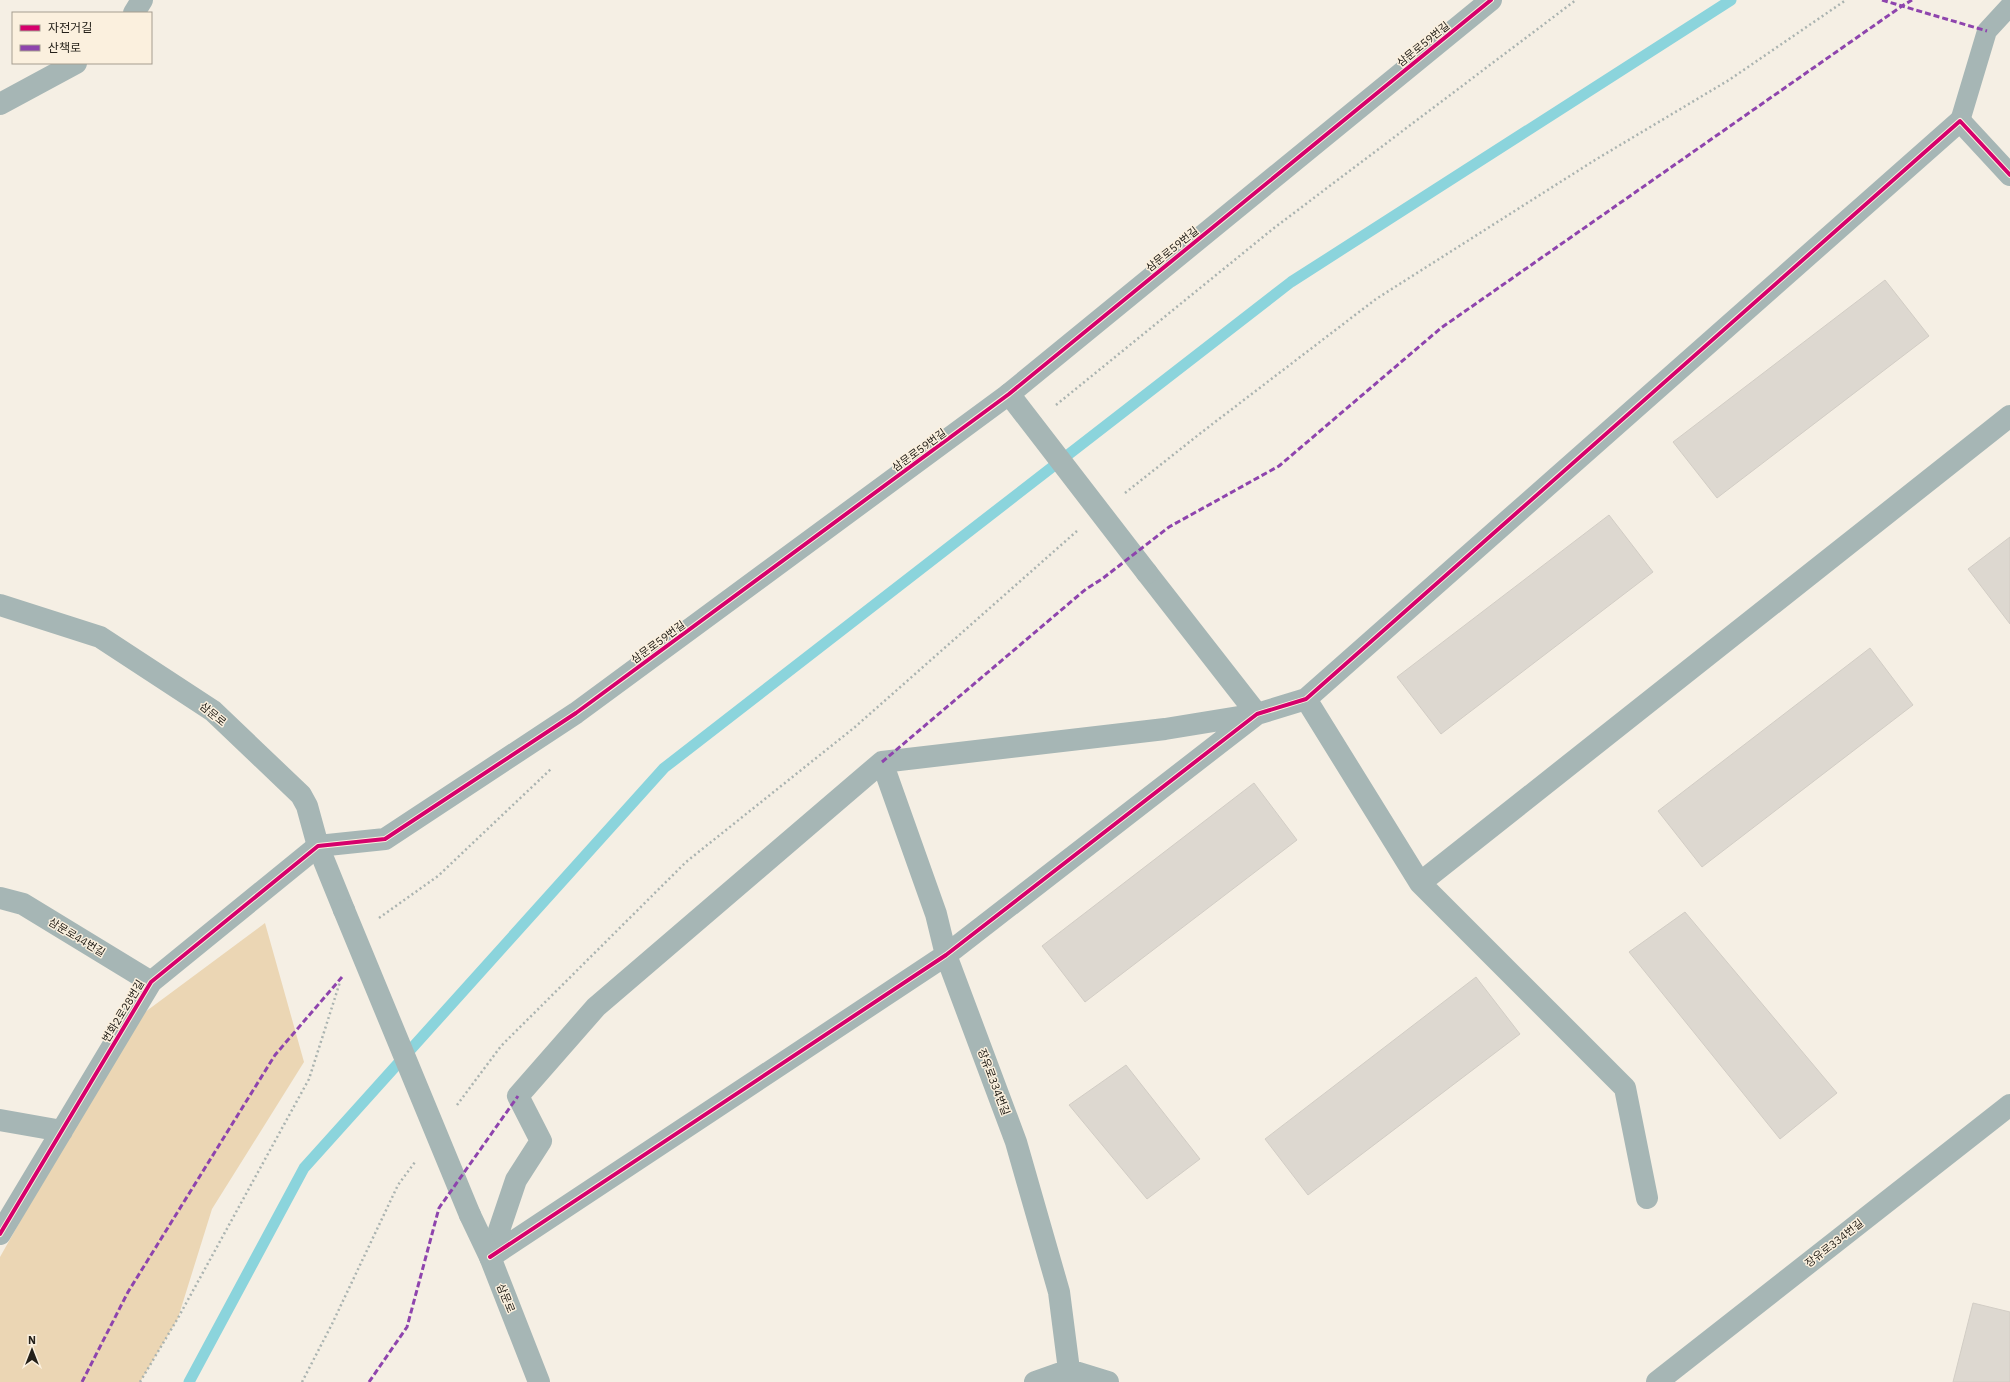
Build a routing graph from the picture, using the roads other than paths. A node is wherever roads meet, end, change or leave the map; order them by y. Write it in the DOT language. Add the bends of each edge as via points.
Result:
graph roads {
  1 [pos="142,0"];
  2 [pos="1491,0"];
  3 [pos="2010,6"];
  4 [pos="135,12"];
  5 [pos="74,64"];
  6 [pos="0,104"];
  7 [pos="1960,121"];
  8 [pos="2010,175"];
  9 [pos="1009,394"];
  10 [pos="2010,416"];
  11 [pos="0,605"];
  12 [pos="1306,699"];
  13 [pos="1257,714"];
  14 [pos="882,762"];
  15 [pos="318,846"];
  16 [pos="1420,883"];
  17 [pos="0,898"];
  18 [pos="946,955"];
  19 [pos="151,982"];
  20 [pos="2010,1105"];
  21 [pos="0,1120"];
  22 [pos="62,1131"];
  23 [pos="1647,1198"];
  24 [pos="0,1234"];
  25 [pos="490,1257"];
  26 [pos="1070,1370"];
  27 [pos="539,1382"];
  28 [pos="1035,1382"];
  29 [pos="1108,1382"];
  30 [pos="1657,1382"];
  1 -- 4 [label="street"];
  2 -- 9 [label="street, 삼문로59번길"];
  3 -- 7 [label="lane" via="1987,31"];
  5 -- 6 [label="street"];
  7 -- 8 [label="street"];
  7 -- 12 [label="street"];
  9 -- 13 [label="street, bridge"];
  9 -- 15 [label="street, 삼문로59번길" via="576,713 386,839"];
  10 -- 16 [label="street"];
  11 -- 15 [label="street, 삼문로" via="100,637 213,711 301,796"];
  12 -- 13 [label="street"];
  12 -- 16 [label="street"];
  13 -- 14 [label="street" via="1165,729"];
  13 -- 18 [label="street"];
  14 -- 18 [label="street, 장유로334번길" via="936,914"];
  14 -- 25 [label="street" via="596,1007 518,1096 541,1141 516,1180"];
  15 -- 19 [label="street, 번화2로28번길"];
  15 -- 25 [label="street, 삼문로, bridge" via="470,1215"];
  16 -- 23 [label="street" via="1625,1088"];
  17 -- 19 [label="street, 삼문로44번길" via="23,904"];
  18 -- 25 [label="street"];
  18 -- 26 [label="street, 장유로334번길" via="1016,1142 1059,1292"];
  19 -- 22 [label="street, 번화2로28번길"];
  20 -- 30 [label="street, 장유로334번길"];
  21 -- 22 [label="street"];
  22 -- 24 [label="street, 번화2로28번길"];
  25 -- 27 [label="street, 삼문로"];
  26 -- 28 [label="street"];
  26 -- 29 [label="street"];
}
